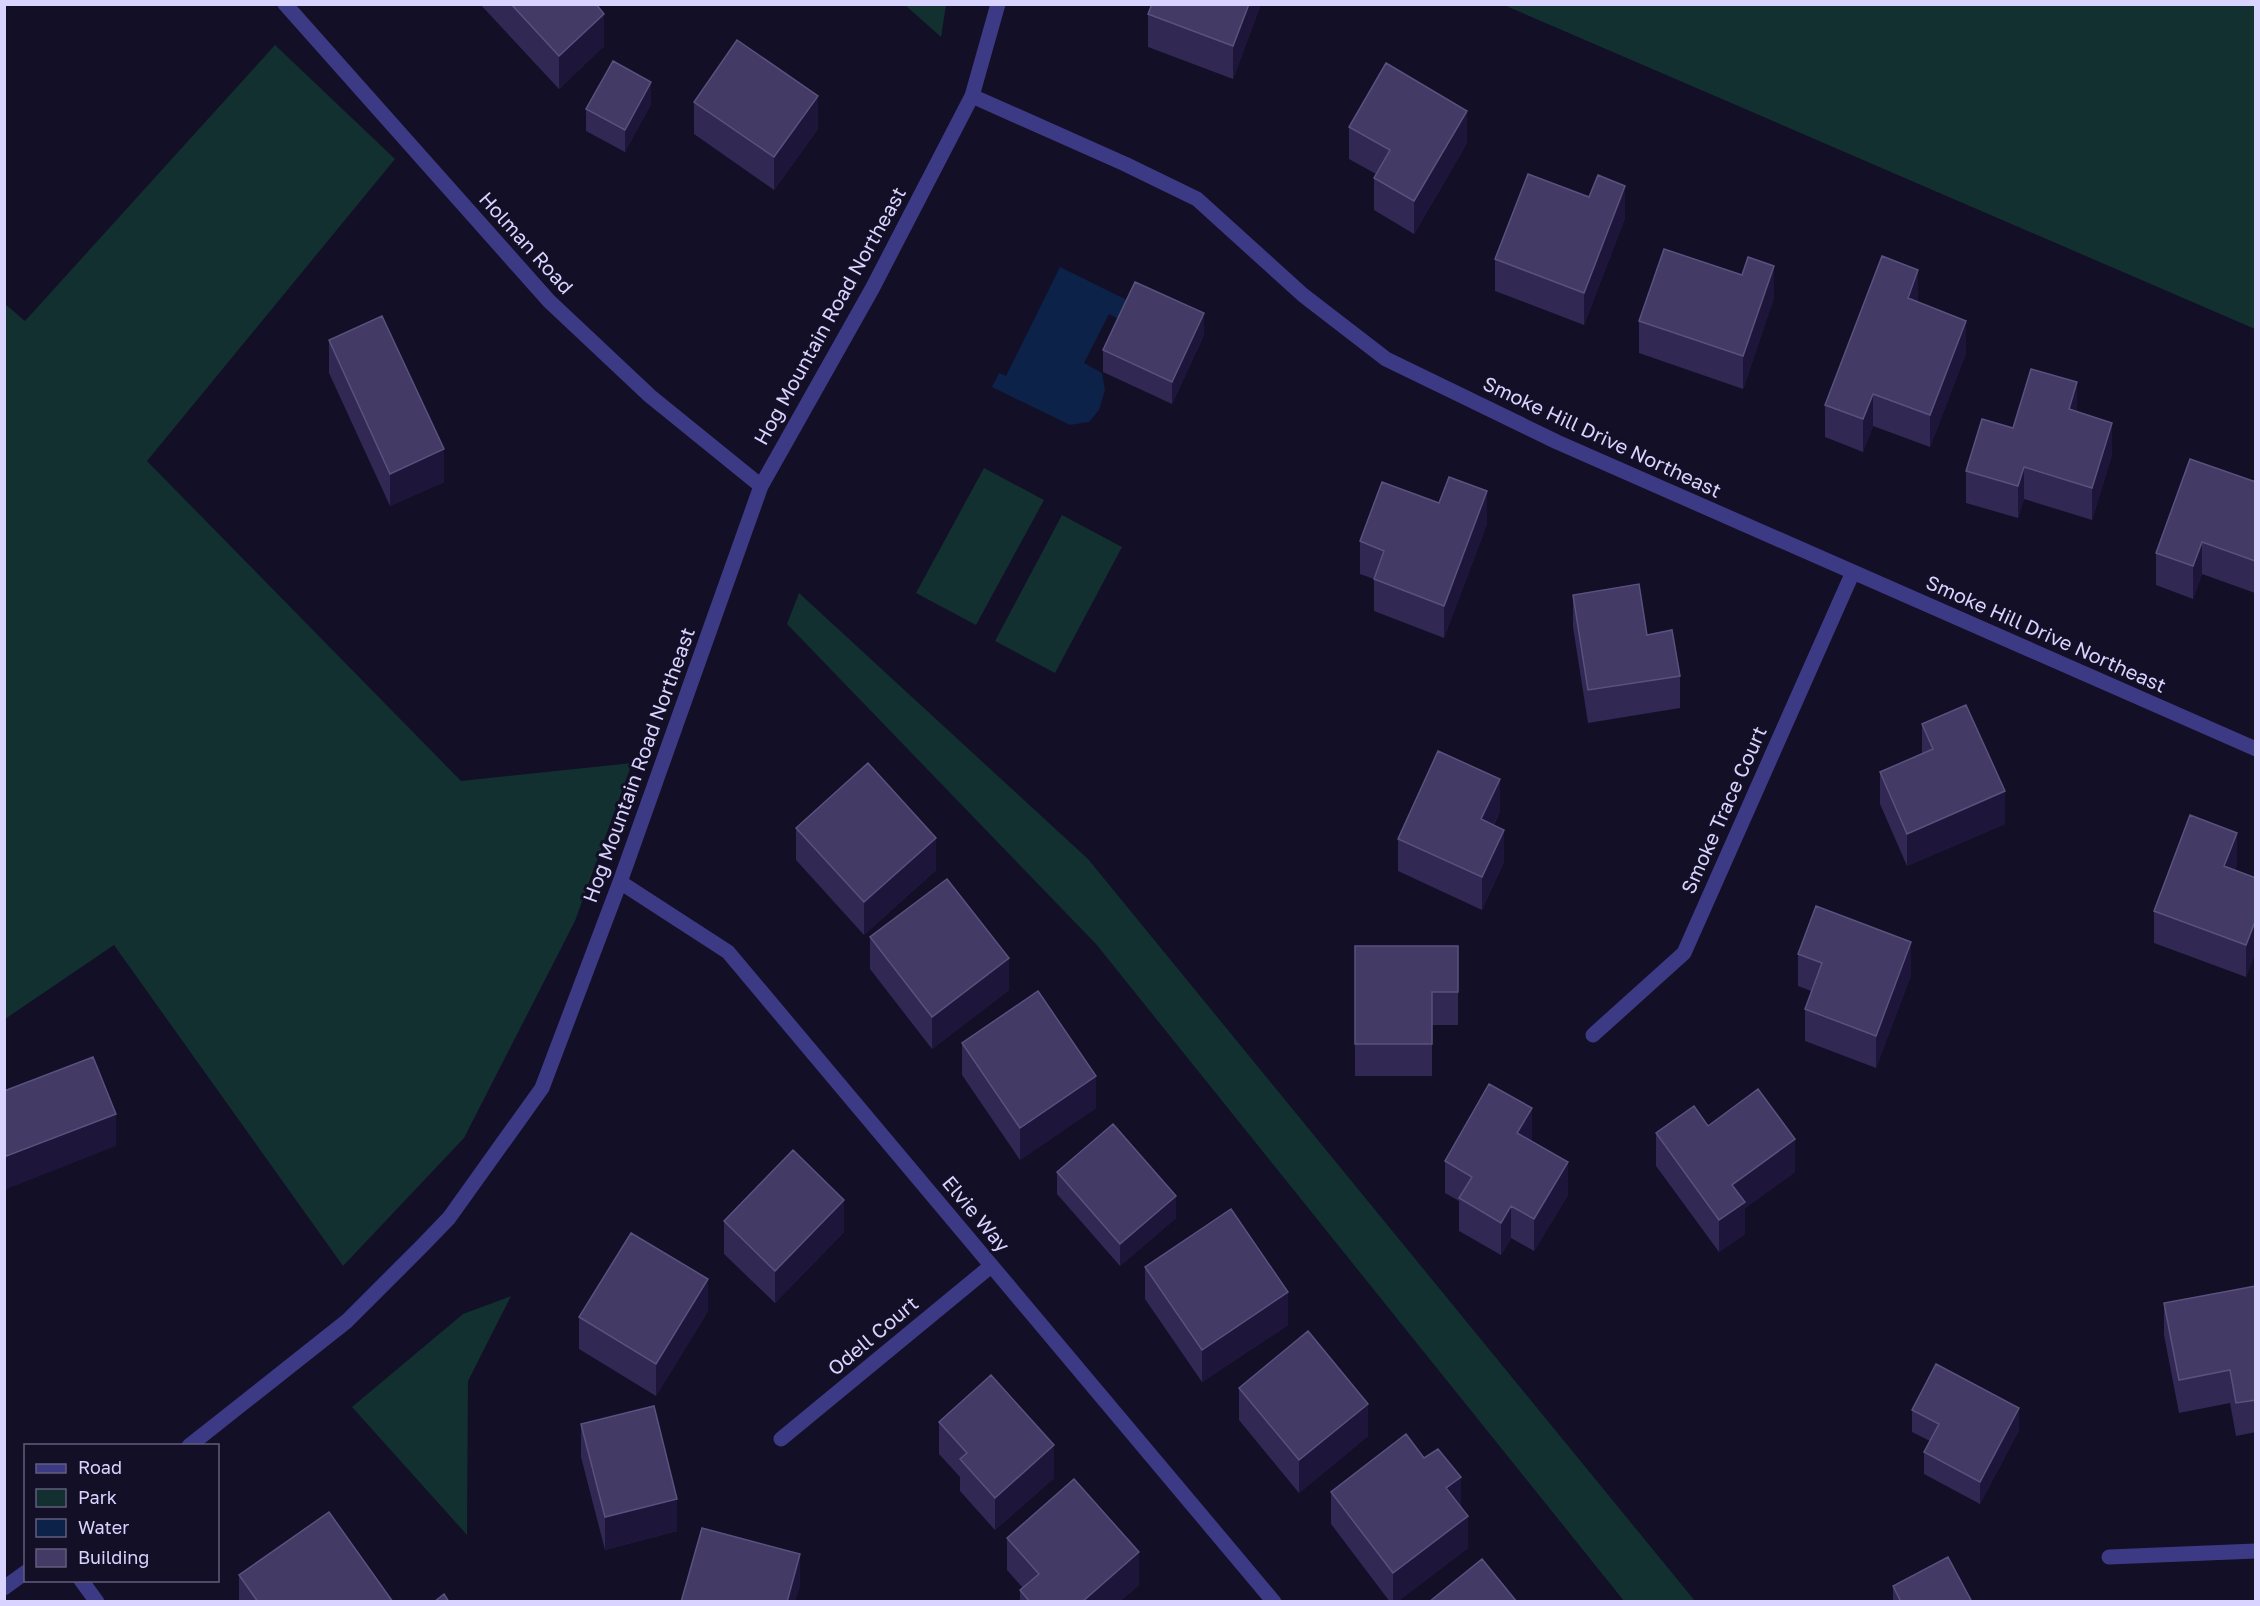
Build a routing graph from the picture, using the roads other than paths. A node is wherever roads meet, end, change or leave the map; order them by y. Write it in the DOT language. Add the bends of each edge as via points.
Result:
graph roads {
  1 [pos="285,4"];
  2 [pos="998,4"];
  3 [pos="972,96"];
  4 [pos="761,486"];
  5 [pos="1853,572"];
  6 [pos="2256,749"];
  7 [pos="620,882"];
  8 [pos="1593,1035"];
  9 [pos="991,1266"];
  10 [pos="781,1439"];
  11 [pos="192,1444"];
  12 [pos="2256,1551"];
  13 [pos="2109,1557"];
  14 [pos="24,1573"];
  15 [pos="82,1582"];
  16 [pos="4,1588"];
  17 [pos="97,1602"];
  18 [pos="1274,1602"];
  1 -- 4 [label="street, Holman Road" via="549,301 650,396"];
  2 -- 3 [label="street, Hog Mountain Road Northeast"];
  3 -- 4 [label="street, Hog Mountain Road Northeast" via="872,289"];
  3 -- 5 [label="street, Smoke Hill Drive Northeast" via="1197,200 1303,295 1386,359 1557,442"];
  4 -- 7 [label="street, Hog Mountain Road Northeast"];
  5 -- 6 [label="street, Smoke Hill Drive Northeast"];
  5 -- 8 [label="street, Smoke Trace Court" via="1684,953"];
  7 -- 9 [label="street, Elvie Way" via="728,952"];
  7 -- 11 [label="street, Hog Mountain Road Northeast" via="542,1088 449,1218 347,1321"];
  9 -- 10 [label="street, Odell Court"];
  9 -- 18 [label="street, Elvie Way"];
  12 -- 13 [label="street"];
  14 -- 16 [label="street"];
  15 -- 17 [label="street"];
}
